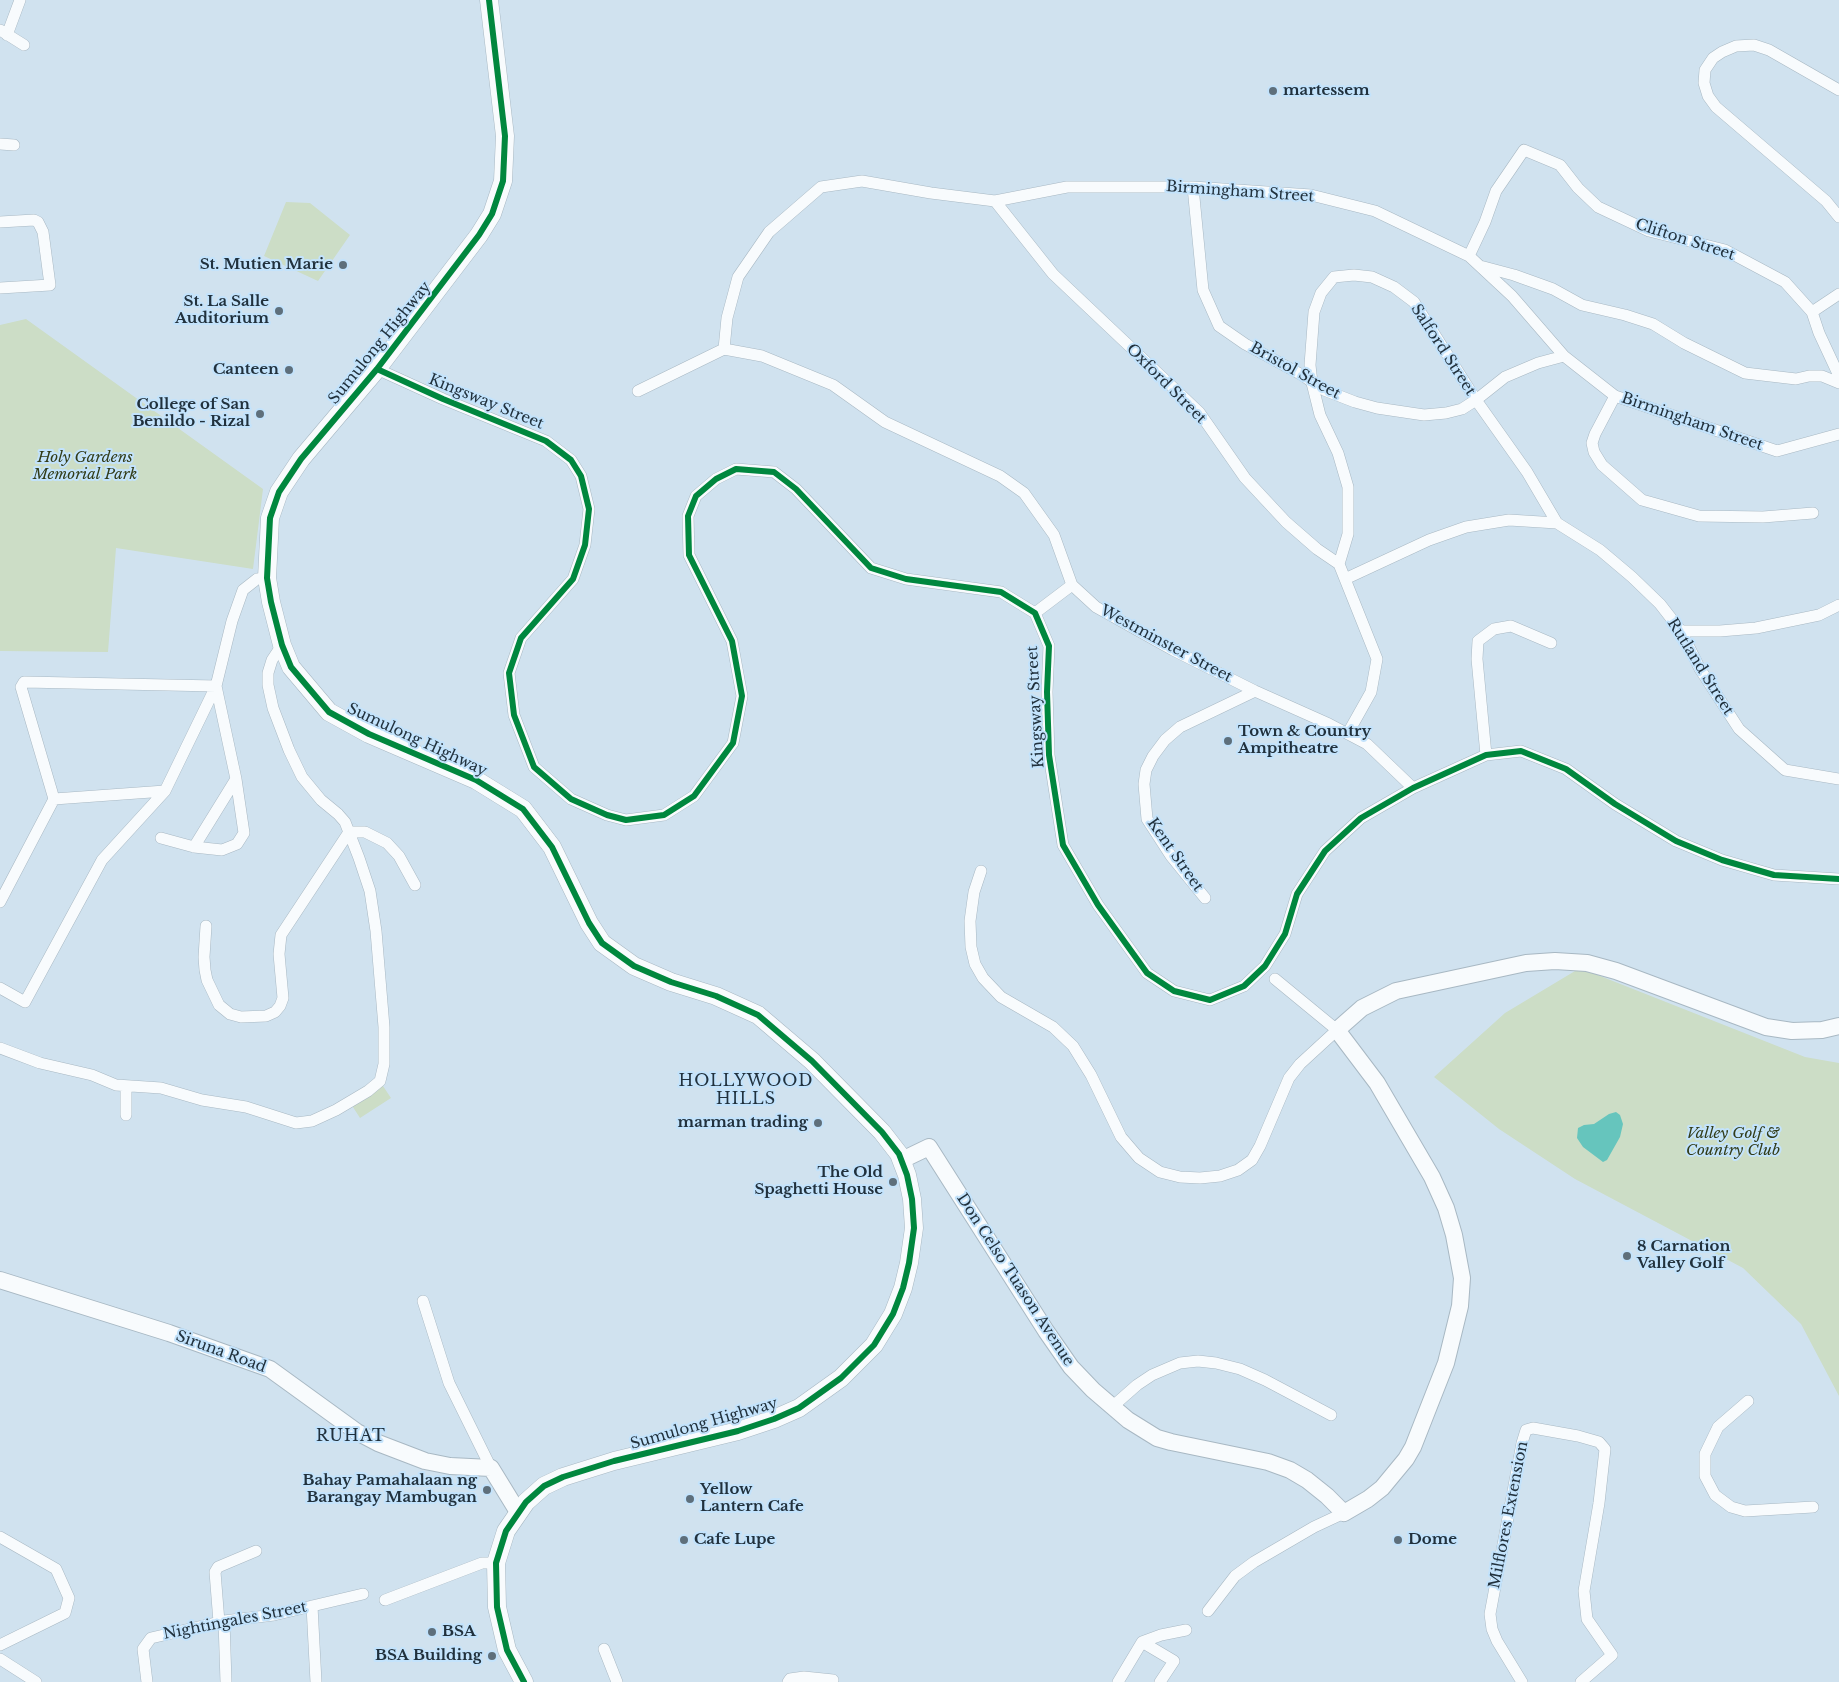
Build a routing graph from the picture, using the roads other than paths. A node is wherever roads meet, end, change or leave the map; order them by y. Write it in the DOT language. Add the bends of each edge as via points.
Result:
graph roads {
  1 [pos="20,0"];
  2 [pos="489,0"];
  3 [pos="4,32"];
  4 [pos="24,44"];
  5 [pos="1839,90"];
  6 [pos="0,144"];
  7 [pos="14,145"];
  8 [pos="1193,187"];
  9 [pos="995,201"];
  10 [pos="1839,217"];
  11 [pos="0,222"];
  12 [pos="1469,256"];
  13 [pos="1479,265"];
  14 [pos="0,288"];
  15 [pos="1839,294"];
  16 [pos="1812,312"];
  17 [pos="724,349"];
  18 [pos="1564,356"];
  19 [pos="378,369"];
  20 [pos="1839,376"];
  21 [pos="1312,383"];
  22 [pos="1839,383"];
  23 [pos="638,391"];
  24 [pos="1614,396"];
  25 [pos="1476,400"];
  26 [pos="1839,434"];
  27 [pos="1813,513"];
  28 [pos="1557,523"];
  29 [pos="1339,564"];
  30 [pos="267,578"];
  31 [pos="1345,579"];
  32 [pos="1072,585"];
  33 [pos="1839,605"];
  34 [pos="1035,613"];
  35 [pos="1681,630"];
  36 [pos="1551,643"];
  37 [pos="282,645"];
  38 [pos="216,686"];
  39 [pos="1255,691"];
  40 [pos="1348,732"];
  41 [pos="1486,755"];
  42 [pos="236,778"];
  43 [pos="1839,779"];
  44 [pos="1413,788"];
  45 [pos="165,791"];
  46 [pos="54,799"];
  47 [pos="349,832"];
  48 [pos="161,838"];
  49 [pos="194,847"];
  50 [pos="981,870"];
  51 [pos="1839,878"];
  52 [pos="415,885"];
  53 [pos="1205,898"];
  54 [pos="0,902"];
  55 [pos="206,926"];
  56 [pos="1275,979"];
  57 [pos="0,988"];
  58 [pos="1839,1026"];
  59 [pos="1337,1030"];
  60 [pos="0,1048"];
  61 [pos="126,1086"];
  62 [pos="126,1115"];
  63 [pos="902,1160"];
  64 [pos="0,1280"];
  65 [pos="423,1301"];
  66 [pos="1748,1402"];
  67 [pos="1112,1407"];
  68 [pos="1331,1415"];
  69 [pos="491,1468"];
  70 [pos="1813,1507"];
  71 [pos="518,1512"];
  72 [pos="1344,1513"];
  73 [pos="0,1537"];
  74 [pos="256,1551"];
  75 [pos="496,1563"];
  76 [pos="363,1594"];
  77 [pos="385,1600"];
  78 [pos="312,1606"];
  79 [pos="1208,1611"];
  80 [pos="221,1621"];
  81 [pos="1186,1630"];
  82 [pos="1142,1642"];
  83 [pos="0,1645"];
  84 [pos="604,1649"];
  85 [pos="0,1659"];
  86 [pos="833,1680"];
  87 [pos="36,1682"];
  88 [pos="147,1682"];
  89 [pos="226,1682"];
  90 [pos="316,1682"];
  91 [pos="524,1682"];
  92 [pos="617,1682"];
  93 [pos="788,1682"];
  94 [pos="1118,1682"];
  95 [pos="1160,1682"];
  96 [pos="1522,1682"];
  97 [pos="1582,1682"];
  1 -- 3 [label="street"];
  2 -- 19 [label="main road, Sumulong Highway" via="505,136 503,181 492,214 480,235"];
  3 -- 4 [label="street"];
  5 -- 10 [label="street" via="1769,50 1754,45 1736,46 1712,58 1704,84 1716,107 1826,201"];
  6 -- 7 [label="street"];
  8 -- 9 [label="street, Birmingham Street" via="1067,187"];
  8 -- 12 [label="street, Birmingham Street" via="1311,195 1375,211"];
  8 -- 21 [label="street, Bristol Street" via="1203,290 1218,326"];
  9 -- 17 [label="street, Birmingham Street" via="931,194 862,181 821,187 770,232 738,277 727,318"];
  9 -- 29 [label="street, Oxford Street" via="1053,274 1199,412 1245,478 1286,522"];
  11 -- 14 [label="street" via="38,222 43,232 50,285"];
  12 -- 13 [label="street, Birmingham Street"];
  12 -- 16 [label="street, Clifton Street" via="1496,191 1524,150 1560,165 1598,207 1649,231 1725,250 1785,282"];
  13 -- 18 [label="street, Birmingham Street" via="1512,296"];
  13 -- 22 [label="street" via="1552,289 1582,306 1653,324 1745,373 1796,379 1822,376"];
  15 -- 16 [label="street"];
  16 -- 20 [label="street, Clifton Street"];
  17 -- 23 [label="street"];
  17 -- 32 [label="street, Westminster Street" via="762,356 833,385 885,422 1000,476 1024,493 1054,535"];
  18 -- 24 [label="street, Birmingham Street"];
  18 -- 25 [label="street, Bristol Street" via="1505,377"];
  19 -- 30 [label="main road, Sumulong Highway" via="301,459 279,492 270,518"];
  19 -- 34 [label="street, Kingsway Street" via="546,441 571,460 581,476 589,510 585,545 573,579 521,638 509,673 514,714 534,767 571,799 607,814 626,820 664,815 694,796 732,743 742,696 732,642 689,555 688,516 696,496 716,479 736,469 774,472 796,489 872,568 906,579 1001,592"];
  21 -- 25 [label="street, Bristol Street" via="1355,402 1424,415 1462,409"];
  21 -- 25 [label="street, Salford Street" via="1310,365 1314,312 1321,293 1334,277 1354,275 1372,277 1394,287 1414,302"];
  21 -- 29 [label="street, Salford Street" via="1320,415 1338,453 1348,487 1348,534"];
  24 -- 26 [label="street, Birmingham Street" via="1777,451"];
  24 -- 27 [label="street" via="1595,434 1594,452 1602,465 1642,500 1699,516 1763,517"];
  25 -- 28 [label="street, Salford Street" via="1527,472"];
  28 -- 31 [label="street, Rutland Street" via="1509,520 1466,527 1429,540"];
  28 -- 35 [label="street, Rutland Street" via="1600,550 1632,577"];
  29 -- 31 [label="street"];
  30 -- 37 [label="main road, Sumulong Highway"];
  30 -- 38 [label="street" via="257,579 243,590"];
  31 -- 40 [label="street" via="1377,659 1372,692"];
  32 -- 34 [label="street"];
  32 -- 39 [label="street, Westminster Street" via="1096,607"];
  33 -- 35 [label="street" via="1819,615 1756,628"];
  34 -- 44 [label="street, Kingsway Street" via="1049,646 1049,755 1062,845 1098,905 1147,972 1174,991 1210,1000 1244,986 1265,966 1284,934 1297,894 1325,851 1361,818"];
  35 -- 43 [label="street, Rutland Street" via="1700,669 1739,729 1785,770"];
  36 -- 41 [label="street" via="1511,626 1494,628 1478,642"];
  37 -- 47 [label="street" via="268,673 273,708 302,777 345,822"];
  37 -- 63 [label="main road, Sumulong Highway" via="291,667 329,712 369,734 476,780 523,809 552,847 602,943 634,966 758,1015 818,1067 882,1132"];
  38 -- 42 [label="street"];
  38 -- 45 [label="street"];
  38 -- 46 [label="street" via="24,682 21,687"];
  39 -- 40 [label="street, Westminster Street"];
  39 -- 53 [label="street, Kent Street" via="1180,727 1165,740 1146,770 1147,819"];
  40 -- 44 [label="street, Westminster Street" via="1367,744"];
  41 -- 44 [label="street, Kingsway Street"];
  41 -- 51 [label="street, Kingsway Street" via="1521,751 1566,768 1615,804 1676,841 1722,860 1774,875"];
  42 -- 49 [label="street"];
  42 -- 49 [label="street" via="244,832 237,844 222,850"];
  45 -- 46 [label="street"];
  45 -- 57 [label="street" via="102,860 26,1002"];
  46 -- 54 [label="street"];
  47 -- 52 [label="street" via="365,832 387,843 399,856"];
  47 -- 55 [label="street" via="281,935 278,954 283,998 275,1012 266,1016 241,1017 230,1014 219,1005 205,970"];
  47 -- 61 [label="street" via="366,878 374,915 384,1027 384,1064 380,1081 350,1102 305,1122 288,1121 246,1107 202,1100 161,1088"];
  48 -- 49 [label="street"];
  50 -- 59 [label="street" via="970,921 971,947 983,978 1002,997 1053,1027 1073,1046 1121,1137 1138,1158 1160,1172 1200,1178 1220,1176 1238,1170 1252,1160 1289,1078"];
  56 -- 59 [label="street"];
  58 -- 59 [label="street" via="1792,1032 1766,1027 1616,971 1587,963 1555,961 1526,963 1396,991 1362,1008"];
  59 -- 72 [label="street" via="1377,1083 1432,1177 1446,1208 1462,1278 1451,1346 1413,1447 1382,1488"];
  60 -- 61 [label="street" via="46,1065"];
  61 -- 62 [label="street"];
  63 -- 67 [label="street, Don Celso Tuason Avenue" via="930,1147 1071,1367"];
  63 -- 71 [label="main road, Sumulong Highway" via="912,1199 914,1228 903,1288 874,1346 842,1378 799,1408 774,1420 563,1477 544,1486"];
  64 -- 69 [label="street, Siruna Road" via="169,1333 270,1369 357,1432 425,1461"];
  65 -- 69 [label="street" via="450,1383"];
  66 -- 70 [label="street" via="1718,1427 1706,1454 1706,1476 1715,1495 1731,1507 1746,1512"];
  67 -- 68 [label="street" via="1152,1375 1180,1363 1198,1361 1240,1369"];
  67 -- 72 [label="street, Don Celso Tuason Avenue" via="1158,1438 1268,1462 1290,1470 1307,1480"];
  69 -- 71 [label="street"];
  71 -- 75 [label="main road, Sumulong Highway" via="506,1531"];
  72 -- 79 [label="street" via="1254,1562 1235,1576"];
  73 -- 83 [label="street" via="56,1569 69,1598 64,1612"];
  74 -- 80 [label="street" via="218,1567 215,1572"];
  75 -- 77 [label="street" via="482,1563"];
  75 -- 91 [label="main road, Sumulong Highway" via="497,1607 507,1650"];
  76 -- 78 [label="street, Nightingales Street"];
  78 -- 80 [label="street, Nightingales Street" via="274,1615"];
  78 -- 90 [label="street"];
  80 -- 88 [label="street, Nightingales Street" via="151,1638 143,1649"];
  80 -- 89 [label="street"];
  81 -- 82 [label="street"];
  82 -- 94 [label="street"];
  82 -- 95 [label="street" via="1174,1662"];
  84 -- 92 [label="street"];
  85 -- 87 [label="street"];
  86 -- 93 [label="street" via="804,1677"];
  96 -- 97 [label="street, Milflores Extension" via="1497,1641 1490,1614 1522,1443 1526,1430 1533,1428 1599,1442 1605,1449 1584,1605 1587,1619 1612,1655"];
}
